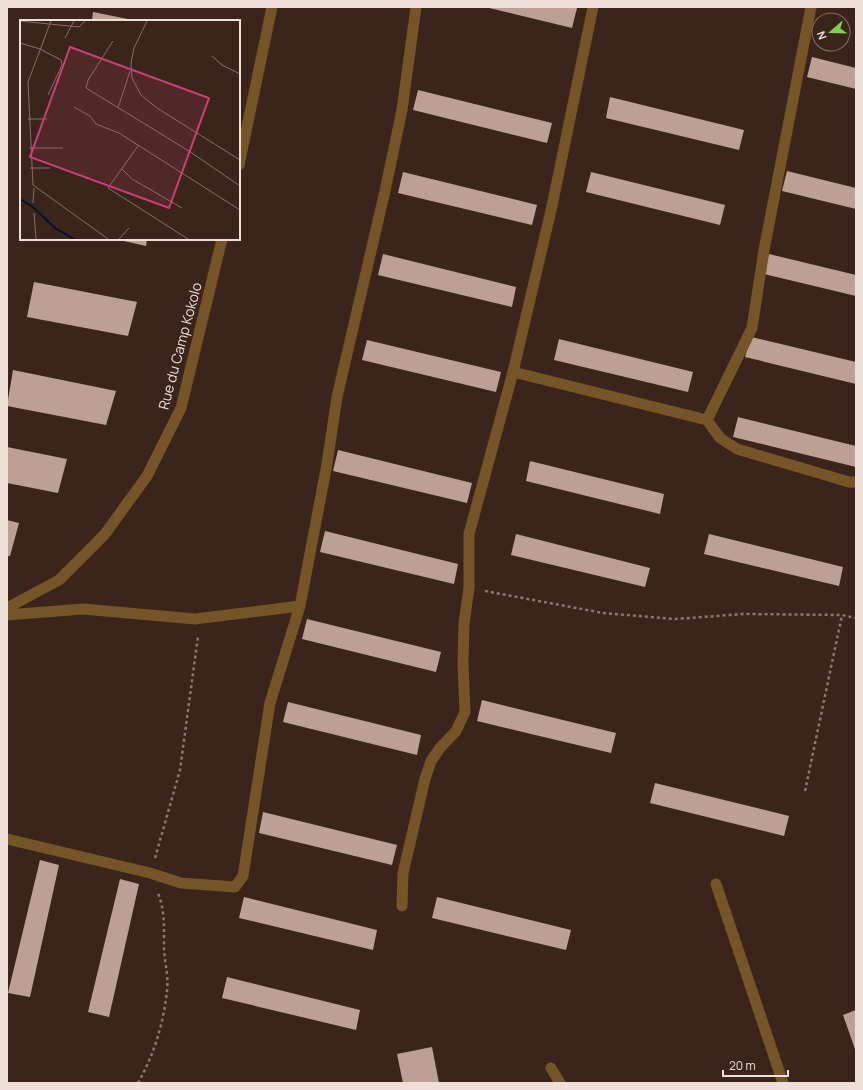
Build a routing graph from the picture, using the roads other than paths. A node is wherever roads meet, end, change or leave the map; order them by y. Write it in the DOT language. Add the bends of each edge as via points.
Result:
graph roads {
  1 [pos="272,7"];
  2 [pos="416,7"];
  3 [pos="593,7"];
  4 [pos="811,7"];
  5 [pos="240,160"];
  6 [pos="222,240"];
  7 [pos="513,372"];
  8 [pos="707,420"];
  9 [pos="856,482"];
  10 [pos="300,606"];
  11 [pos="7,608"];
  12 [pos="7,615"];
  13 [pos="7,839"];
  14 [pos="716,884"];
  15 [pos="402,906"];
  16 [pos="551,1068"];
  17 [pos="560,1083"];
  18 [pos="783,1083"];
  1 -- 5 [label="street"];
  2 -- 10 [label="street" via="402,110 337,397"];
  3 -- 7 [label="street" via="552,206"];
  4 -- 8 [label="street" via="764,250 752,328"];
  6 -- 11 [label="street, Rue du Camp Kokolo" via="182,408 147,476 104,534 59,580"];
  7 -- 8 [label="street"];
  7 -- 15 [label="street" via="470,534 469,588 464,623 465,712 456,731 431,761 425,779 403,873"];
  8 -- 9 [label="street" via="720,438 737,449"];
  10 -- 12 [label="street" via="195,620 83,609"];
  10 -- 13 [label="street" via="270,703 243,876 235,887 181,883 150,873"];
  14 -- 18 [label="street"];
  16 -- 17 [label="street"];
}
